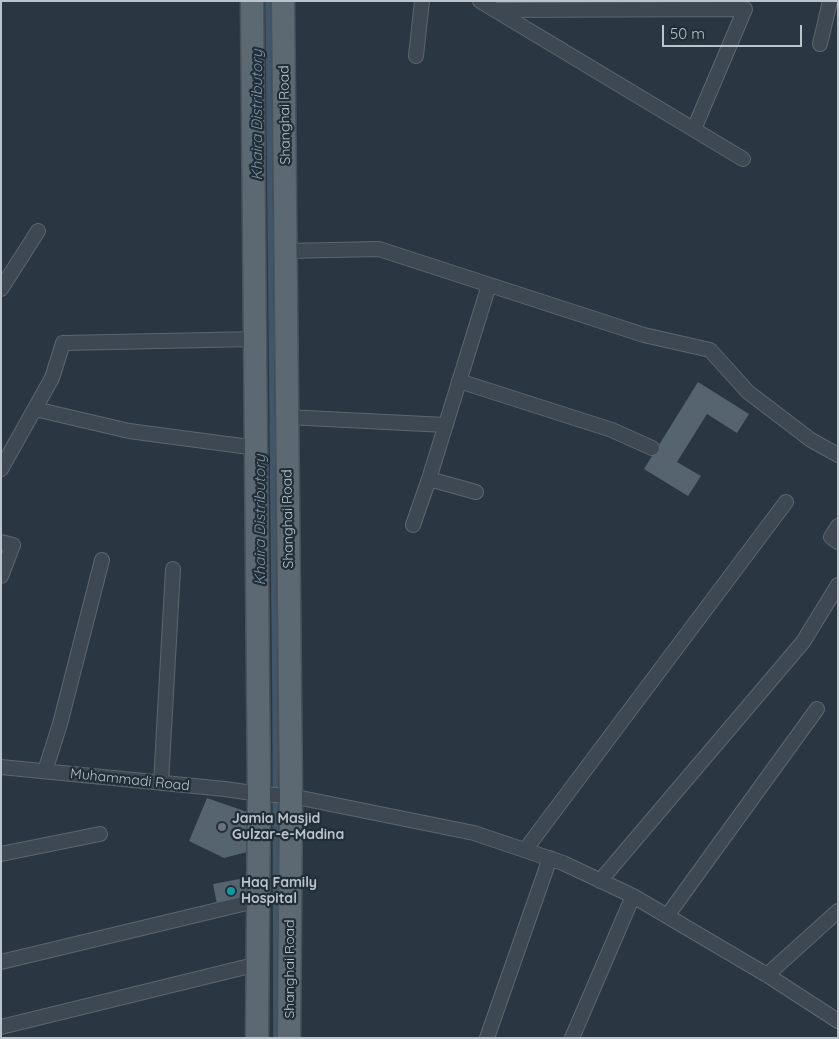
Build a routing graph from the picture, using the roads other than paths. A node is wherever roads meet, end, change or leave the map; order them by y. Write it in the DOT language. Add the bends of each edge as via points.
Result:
graph roads {
  1 [pos="252,1"];
  2 [pos="283,1"];
  3 [pos="422,1"];
  4 [pos="480,1"];
  5 [pos="830,1"];
  6 [pos="494,10"];
  7 [pos="820,44"];
  8 [pos="416,56"];
  9 [pos="694,129"];
  10 [pos="742,159"];
  11 [pos="38,231"];
  12 [pos="286,251"];
  13 [pos="489,285"];
  14 [pos="1,289"];
  15 [pos="256,339"];
  16 [pos="459,381"];
  17 [pos="35,409"];
  18 [pos="287,417"];
  19 [pos="446,425"];
  20 [pos="257,448"];
  21 [pos="652,448"];
  22 [pos="838,455"];
  23 [pos="1,469"];
  24 [pos="429,479"];
  25 [pos="476,492"];
  26 [pos="786,502"];
  27 [pos="413,526"];
  28 [pos="838,526"];
  29 [pos="1,542"];
  30 [pos="838,542"];
  31 [pos="102,560"];
  32 [pos="173,569"];
  33 [pos="1,576"];
  34 [pos="838,585"];
  35 [pos="817,709"];
  36 [pos="1,766"];
  37 [pos="45,771"];
  38 [pos="160,783"];
  39 [pos="263,794"];
  40 [pos="287,796"];
  41 [pos="100,834"];
  42 [pos="525,850"];
  43 [pos="1,854"];
  44 [pos="550,858"];
  45 [pos="600,881"];
  46 [pos="633,896"];
  47 [pos="259,900"];
  48 [pos="838,911"];
  49 [pos="668,916"];
  50 [pos="1,962"];
  51 [pos="258,964"];
  52 [pos="767,975"];
  53 [pos="838,1020"];
  54 [pos="1,1027"];
  55 [pos="257,1038"];
  56 [pos="290,1038"];
  57 [pos="486,1038"];
  58 [pos="572,1038"];
  1 -- 15 [label="main road"];
  2 -- 12 [label="main road, Shanghai Road"];
  3 -- 8 [label="street"];
  4 -- 6 [label="street"];
  5 -- 7 [label="street"];
  6 -- 9 [label="street"];
  6 -- 9 [label="street" via="745,8"];
  9 -- 10 [label="street"];
  11 -- 14 [label="street"];
  12 -- 13 [label="street" via="379,249"];
  12 -- 18 [label="main road, Shanghai Road"];
  13 -- 16 [label="street"];
  13 -- 22 [label="street" via="644,335 710,350 748,392 811,440"];
  15 -- 17 [label="street" via="63,344 52,378"];
  15 -- 20 [label="main road"];
  16 -- 19 [label="street"];
  16 -- 21 [label="street" via="612,430"];
  17 -- 20 [label="street" via="129,431"];
  17 -- 23 [label="street"];
  18 -- 19 [label="street"];
  18 -- 40 [label="main road, Shanghai Road"];
  19 -- 24 [label="street"];
  20 -- 39 [label="main road"];
  24 -- 25 [label="street"];
  24 -- 27 [label="street"];
  26 -- 42 [label="street"];
  28 -- 30 [label="street" via="831,537"];
  29 -- 33 [label="street" via="13,544"];
  31 -- 37 [label="street"];
  32 -- 38 [label="street"];
  34 -- 45 [label="street" via="803,642"];
  35 -- 49 [label="street"];
  36 -- 37 [label="street, Muhammadi Road"];
  37 -- 38 [label="street, Muhammadi Road"];
  38 -- 39 [label="street, Muhammadi Road"];
  39 -- 40 [label="street, Muhammadi Road"];
  39 -- 47 [label="main road"];
  40 -- 42 [label="street, Muhammadi Road" via="474,833"];
  40 -- 56 [label="main road, Shanghai Road"];
  41 -- 43 [label="street"];
  42 -- 44 [label="street, Muhammadi Road"];
  44 -- 45 [label="street, Muhammadi Road"];
  44 -- 57 [label="street"];
  45 -- 46 [label="street, Muhammadi Road"];
  46 -- 49 [label="street, Muhammadi Road"];
  46 -- 58 [label="street"];
  47 -- 50 [label="street"];
  47 -- 51 [label="main road"];
  48 -- 52 [label="street"];
  49 -- 52 [label="street, Muhammadi Road"];
  51 -- 54 [label="street"];
  51 -- 55 [label="main road"];
  52 -- 53 [label="street, Muhammadi Road"];
}
